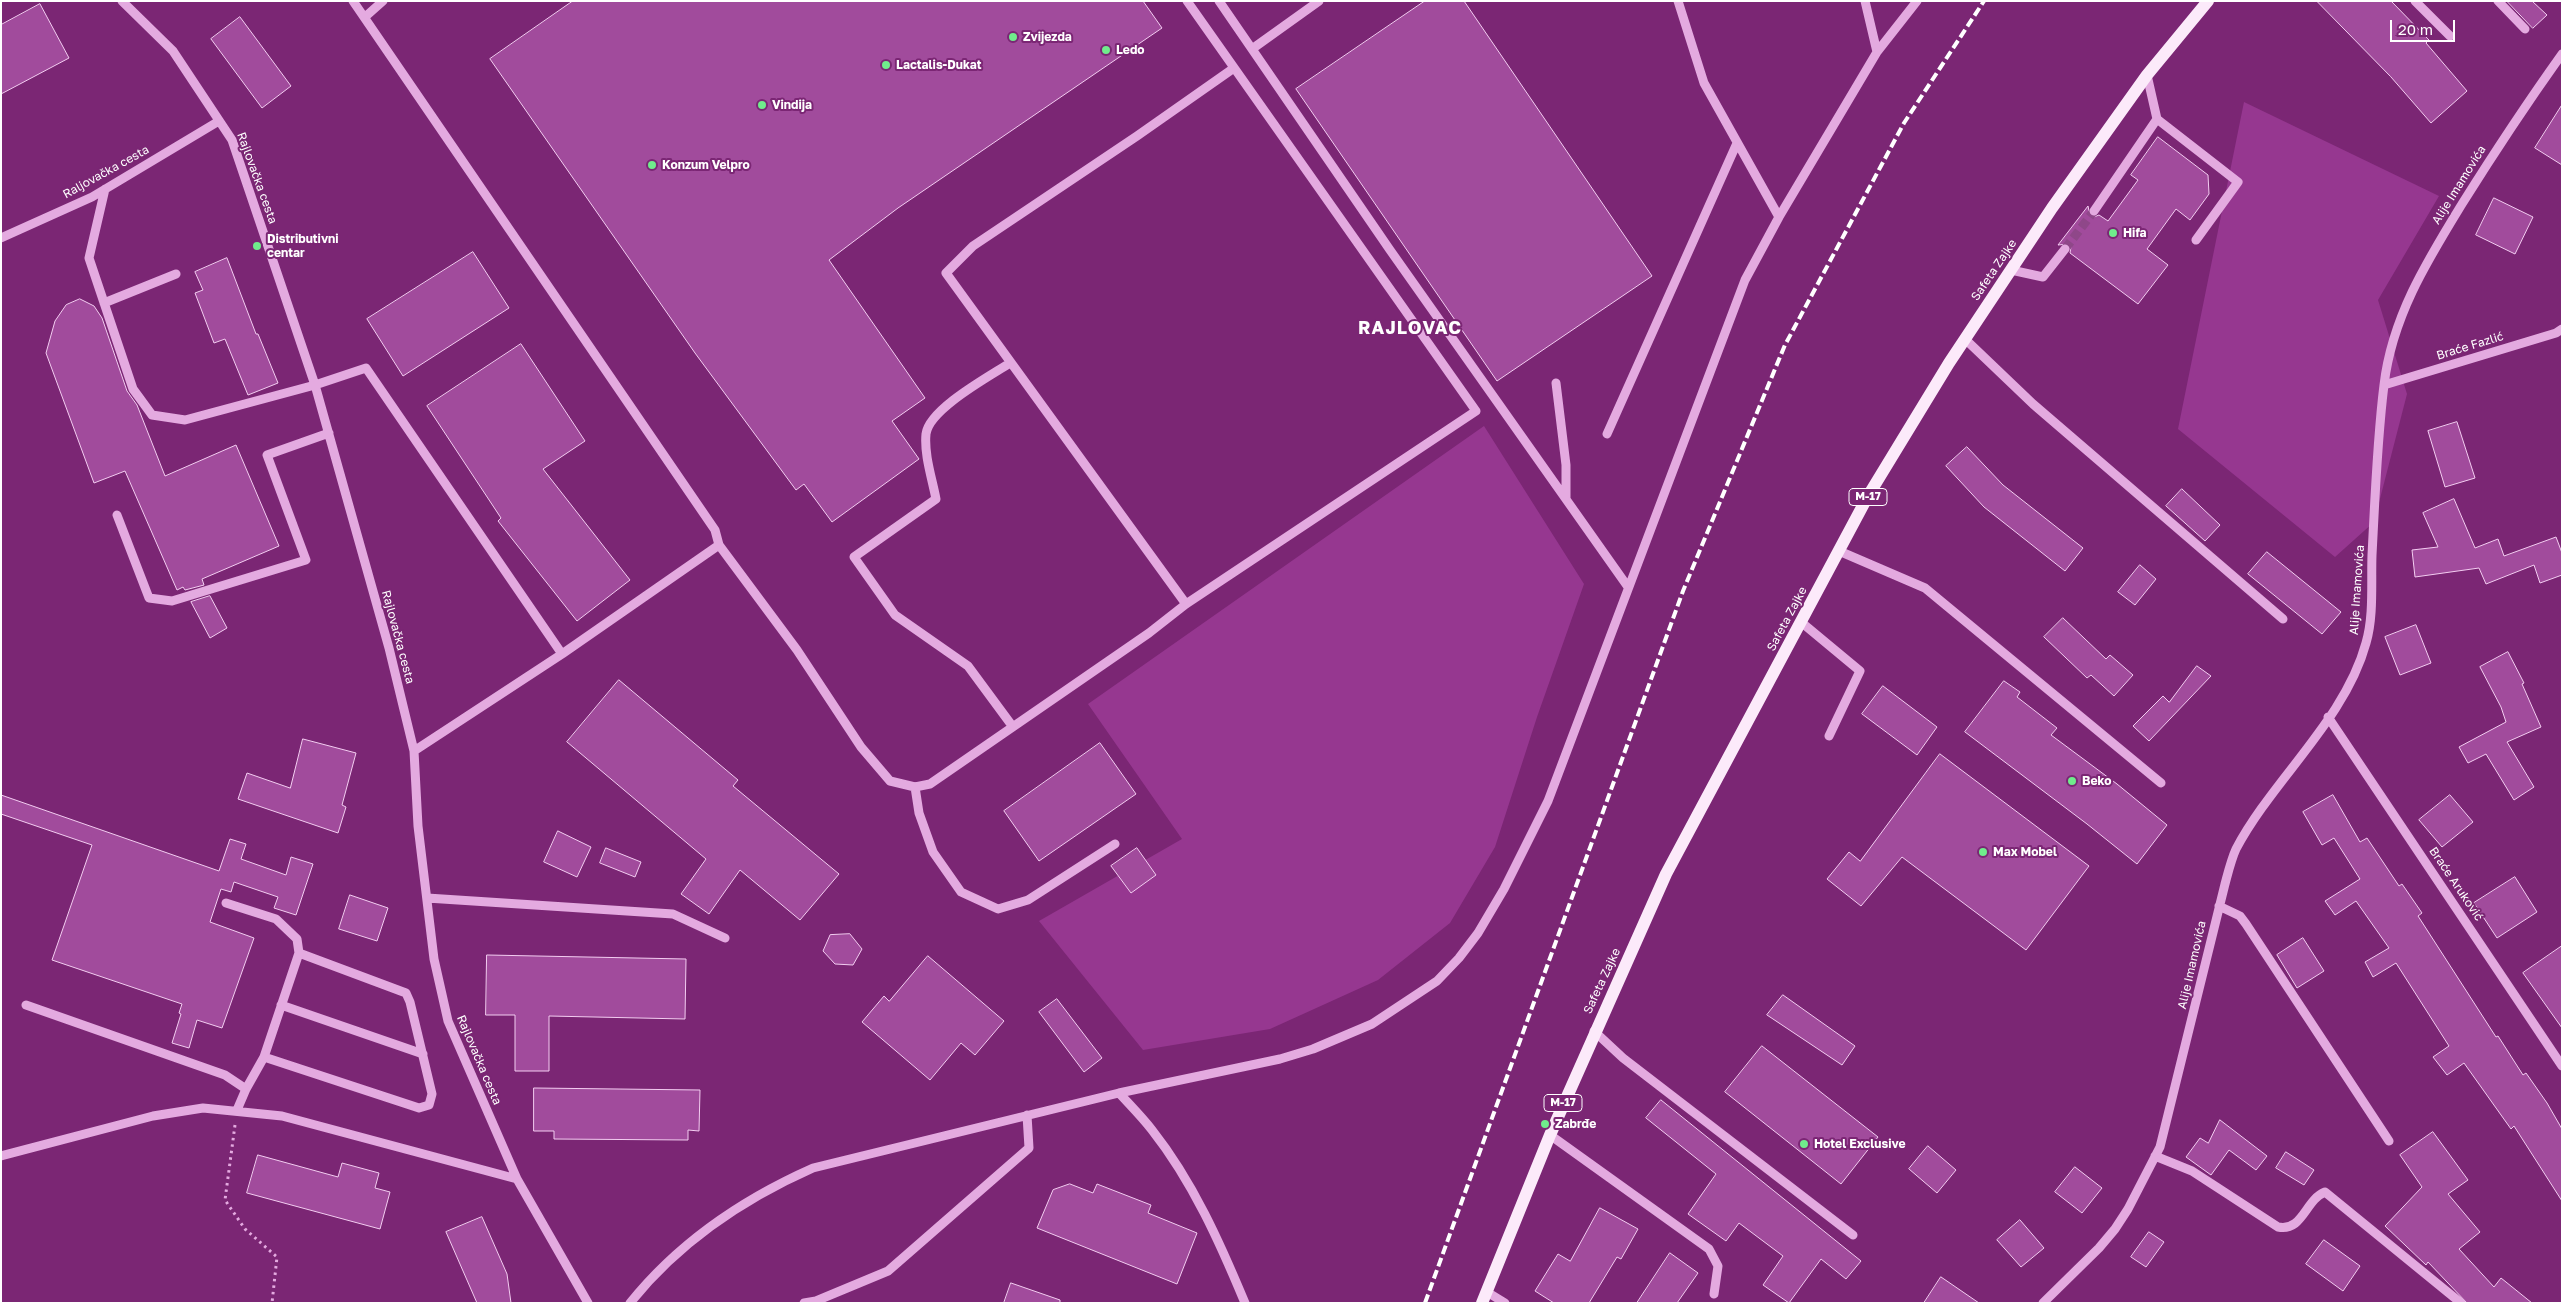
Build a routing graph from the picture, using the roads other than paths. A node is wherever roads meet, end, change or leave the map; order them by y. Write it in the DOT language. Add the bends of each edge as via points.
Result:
graph roads {
  1 [pos="122,1"];
  2 [pos="353,1"];
  3 [pos="383,1"];
  4 [pos="1187,1"];
  5 [pos="1219,1"];
  6 [pos="1319,1"];
  7 [pos="1678,1"];
  8 [pos="1865,1"];
  9 [pos="1917,1"];
  10 [pos="2208,1"];
  11 [pos="2415,1"];
  12 [pos="2498,1"];
  13 [pos="365,17"];
  14 [pos="2525,28"];
  15 [pos="2450,36"];
  16 [pos="1252,50"];
  17 [pos="1877,52"];
  18 [pos="2562,54"];
  19 [pos="1234,68"];
  20 [pos="2147,75"];
  21 [pos="2157,119"];
  22 [pos="219,120"];
  23 [pos="1738,143"];
  24 [pos="105,189"];
  25 [pos="2094,210"];
  26 [pos="1779,217"];
  27 [pos="1,238"];
  28 [pos="2196,240"];
  29 [pos="2065,250"];
  30 [pos="2011,270"];
  31 [pos="176,274"];
  32 [pos="104,303"];
  33 [pos="2562,329"];
  34 [pos="1965,339"];
  35 [pos="1010,363"];
  36 [pos="1556,383"];
  37 [pos="315,385"];
  38 [pos="2384,385"];
  39 [pos="329,433"];
  40 [pos="1607,434"];
  41 [pos="1566,499"];
  42 [pos="117,515"];
  43 [pos="719,545"];
  44 [pos="1839,551"];
  45 [pos="1628,587"];
  46 [pos="1186,604"];
  47 [pos="2283,619"];
  48 [pos="1801,622"];
  49 [pos="562,654"];
  50 [pos="2328,717"];
  51 [pos="1013,727"];
  52 [pos="1829,736"];
  53 [pos="414,751"];
  54 [pos="2161,783"];
  55 [pos="916,787"];
  56 [pos="1116,844"];
  57 [pos="427,898"];
  58 [pos="226,903"];
  59 [pos="2220,906"];
  60 [pos="726,938"];
  61 [pos="299,953"];
  62 [pos="26,1005"];
  63 [pos="281,1005"];
  64 [pos="1594,1031"];
  65 [pos="423,1054"];
  66 [pos="264,1057"];
  67 [pos="2562,1066"];
  68 [pos="246,1089"];
  69 [pos="1119,1093"];
  70 [pos="237,1110"];
  71 [pos="1027,1115"];
  72 [pos="1550,1135"];
  73 [pos="2388,1140"];
  74 [pos="1,1156"];
  75 [pos="2155,1156"];
  76 [pos="517,1179"];
  77 [pos="1853,1235"];
  78 [pos="1714,1294"];
  79 [pos="1484,1297"];
  80 [pos="588,1303"];
  81 [pos="630,1303"];
  82 [pos="804,1303"];
  83 [pos="1245,1303"];
  84 [pos="1504,1303"];
  85 [pos="2043,1303"];
  86 [pos="2461,1303"];
  1 -- 22 [label="street, Rajlovačka cesta" via="173,51"];
  2 -- 13 [label="street"];
  3 -- 13 [label="street"];
  4 -- 19 [label="street"];
  5 -- 16 [label="street"];
  6 -- 16 [label="street"];
  7 -- 23 [label="street" via="1704,83"];
  8 -- 17 [label="street"];
  9 -- 17 [label="street"];
  10 -- 20 [label="main road, Safeta Zajke / M-17"];
  11 -- 15 [label="street"];
  12 -- 14 [label="street"];
  13 -- 43 [label="street" via="715,530"];
  16 -- 41 [label="street"];
  17 -- 26 [label="street"];
  18 -- 38 [label="street, Alije Imamovića" via="2505,134 2420,272 2402,313 2388,358"];
  19 -- 35 [label="street" via="973,246 946,273"];
  19 -- 46 [label="street" via="1476,411"];
  20 -- 21 [label="street"];
  20 -- 30 [label="main road, Safeta Zajke / M-17"];
  21 -- 25 [label="street"];
  21 -- 28 [label="street" via="2238,182"];
  22 -- 24 [label="street, Raljovačka cesta"];
  22 -- 37 [label="street, Rajlovačka cesta" via="232,140"];
  23 -- 26 [label="street"];
  23 -- 40 [label="street"];
  24 -- 27 [label="street, Raljovačka cesta"];
  24 -- 32 [label="street" via="89,258"];
  26 -- 45 [label="street" via="1745,280 1726,326"];
  29 -- 30 [label="street" via="2042,277"];
  30 -- 34 [label="main road, Safeta Zajke / M-17"];
  31 -- 32 [label="street"];
  32 -- 37 [label="street" via="133,389 152,415 185,420"];
  33 -- 38 [label="street, Braće Fazlić"];
  34 -- 44 [label="main road, Safeta Zajke / M-17" via="1868,496"];
  34 -- 47 [label="street" via="2033,404"];
  35 -- 46 [label="street"];
  35 -- 51 [label="street" via="946,404 926,432 936,499 854,557 895,615 968,666"];
  36 -- 41 [label="street" via="1566,465"];
  37 -- 39 [label="street, Rajlovačka cesta"];
  37 -- 49 [label="street" via="366,368"];
  38 -- 50 [label="street, Alije Imamovića" via="2367,642 2352,680"];
  39 -- 42 [label="street" via="267,455 306,560 172,601 149,598"];
  39 -- 53 [label="street, Rajlovačka cesta"];
  41 -- 45 [label="street"];
  43 -- 49 [label="street"];
  43 -- 55 [label="street" via="797,650 861,746 890,781"];
  44 -- 48 [label="main road, Safeta Zajke / M-17"];
  44 -- 54 [label="street" via="1925,588"];
  45 -- 69 [label="street" via="1548,801 1478,933 1437,981 1372,1024 1313,1049"];
  46 -- 51 [label="street" via="1149,634"];
  48 -- 52 [label="street" via="1860,670"];
  48 -- 64 [label="main road, Safeta Zajke / M-17" via="1666,874"];
  49 -- 53 [label="street"];
  50 -- 59 [label="street, Alije Imamovića" via="2235,851"];
  50 -- 67 [label="street, Braće Aruković"];
  51 -- 55 [label="street" via="930,784"];
  53 -- 57 [label="street, Rajlovačka cesta" via="418,826"];
  55 -- 56 [label="street" via="919,813 933,852 961,892 998,909 1028,900"];
  57 -- 60 [label="street" via="673,914"];
  57 -- 76 [label="street, Rajlovačka cesta" via="434,959 448,1021"];
  58 -- 61 [label="street" via="276,919 297,939"];
  59 -- 73 [label="street" via="2240,916 2246,924"];
  59 -- 75 [label="street, Alije Imamovića" via="2166,1132"];
  61 -- 63 [label="street"];
  61 -- 65 [label="street" via="406,993"];
  62 -- 68 [label="street" via="225,1074"];
  63 -- 65 [label="street"];
  63 -- 66 [label="street"];
  64 -- 72 [label="main road, Safeta Zajke / M-17"];
  64 -- 77 [label="street" via="1623,1058"];
  65 -- 66 [label="street" via="432,1094 428,1105 419,1108"];
  66 -- 68 [label="street"];
  68 -- 70 [label="street"];
  69 -- 71 [label="street"];
  69 -- 83 [label="street" via="1152,1130 1190,1186 1224,1252"];
  70 -- 74 [label="street" via="203,1108 153,1116"];
  70 -- 76 [label="street" via="282,1116"];
  71 -- 81 [label="street" via="844,1159 783,1181 738,1206 704,1231"];
  71 -- 82 [label="street" via="1029,1148 888,1271"];
  72 -- 78 [label="street" via="1709,1249 1718,1266"];
  72 -- 79 [label="main road, Safeta Zajke / M-17"];
  75 -- 85 [label="street, Alije Imamovića" via="2115,1229"];
  75 -- 86 [label="street" via="2192,1171 2278,1227 2287,1229 2296,1224 2316,1195 2325,1192"];
  76 -- 80 [label="street, Rajlovačka cesta"];
  79 -- 84 [label="street"];
}
